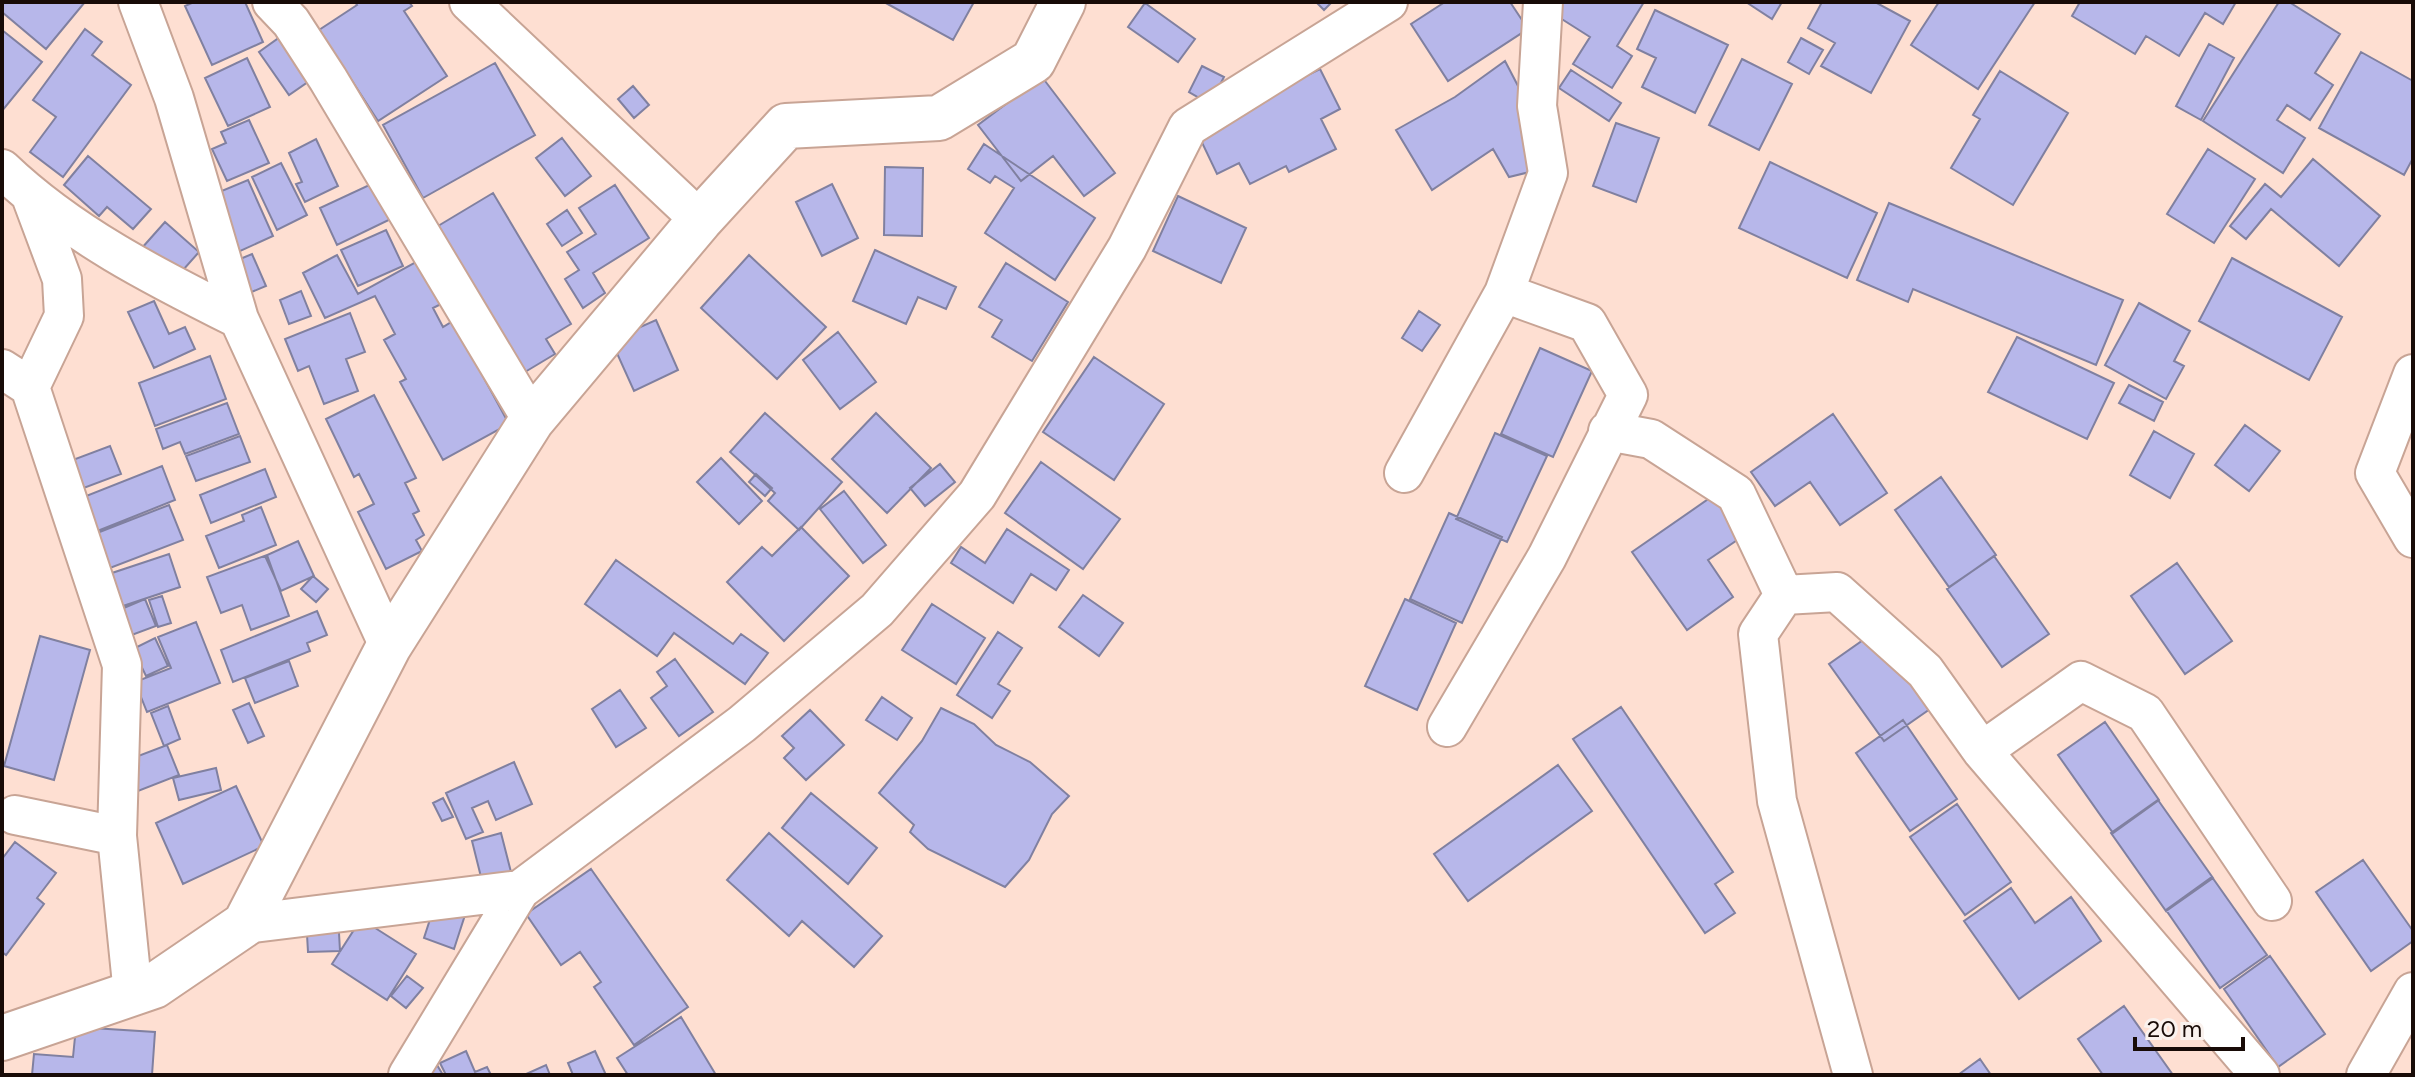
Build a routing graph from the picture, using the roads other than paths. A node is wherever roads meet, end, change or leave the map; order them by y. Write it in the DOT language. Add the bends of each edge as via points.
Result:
graph roads {
  1 [pos="138,2"];
  2 [pos="272,2"];
  3 [pos="469,2"];
  4 [pos="1063,2"];
  5 [pos="1388,2"];
  6 [pos="1543,2"];
  7 [pos="2,169"];
  8 [pos="31,196"];
  9 [pos="700,220"];
  10 [pos="1504,293"];
  11 [pos="239,319"];
  12 [pos="2413,374"];
  13 [pos="16,378"];
  14 [pos="532,420"];
  15 [pos="1608,431"];
  16 [pos="1404,473"];
  17 [pos="2413,538"];
  18 [pos="1784,595"];
  19 [pos="389,646"];
  20 [pos="1447,727"];
  21 [pos="1982,751"];
  22 [pos="15,815"];
  23 [pos="117,836"];
  24 [pos="520,890"];
  25 [pos="2272,901"];
  26 [pos="245,924"];
  27 [pos="2413,992"];
  28 [pos="133,994"];
  29 [pos="2,1038"];
  30 [pos="408,1075"];
  31 [pos="1853,1075"];
  32 [pos="2260,1075"];
  33 [pos="2366,1075"];
  1 -- 11 [label="street" via="174,98"];
  2 -- 14 [label="street" via="328,79"];
  3 -- 9 [label="street"];
  4 -- 9 [label="street" via="1033,61 939,118 786,126"];
  5 -- 24 [label="street" via="1188,127 1127,248 977,495 877,610 742,724"];
  6 -- 10 [label="street" via="1537,106 1548,173"];
  7 -- 8 [label="street"];
  8 -- 11 [label="street" via="137,268"];
  8 -- 13 [label="street" via="62,279 64,316"];
  9 -- 14 [label="street"];
  10 -- 15 [label="street" via="1587,323 1628,395"];
  10 -- 16 [label="street"];
  11 -- 19 [label="street"];
  12 -- 17 [label="street" via="2375,473"];
  13 -- 23 [label="street" via="122,665"];
  14 -- 19 [label="street"];
  15 -- 18 [label="street" via="1651,439 1736,494"];
  15 -- 20 [label="street" via="1547,557"];
  18 -- 21 [label="street" via="1837,592 1925,671"];
  18 -- 31 [label="street" via="1758,634 1777,801"];
  19 -- 26 [label="street"];
  21 -- 25 [label="street" via="2081,681 2145,713"];
  21 -- 32 [label="street"];
  22 -- 23 [label="street"];
  23 -- 28 [label="street"];
  24 -- 26 [label="street"];
  24 -- 30 [label="street"];
  26 -- 28 [label="street" via="154,986"];
  27 -- 33 [label="street"];
  28 -- 29 [label="street"];
}
